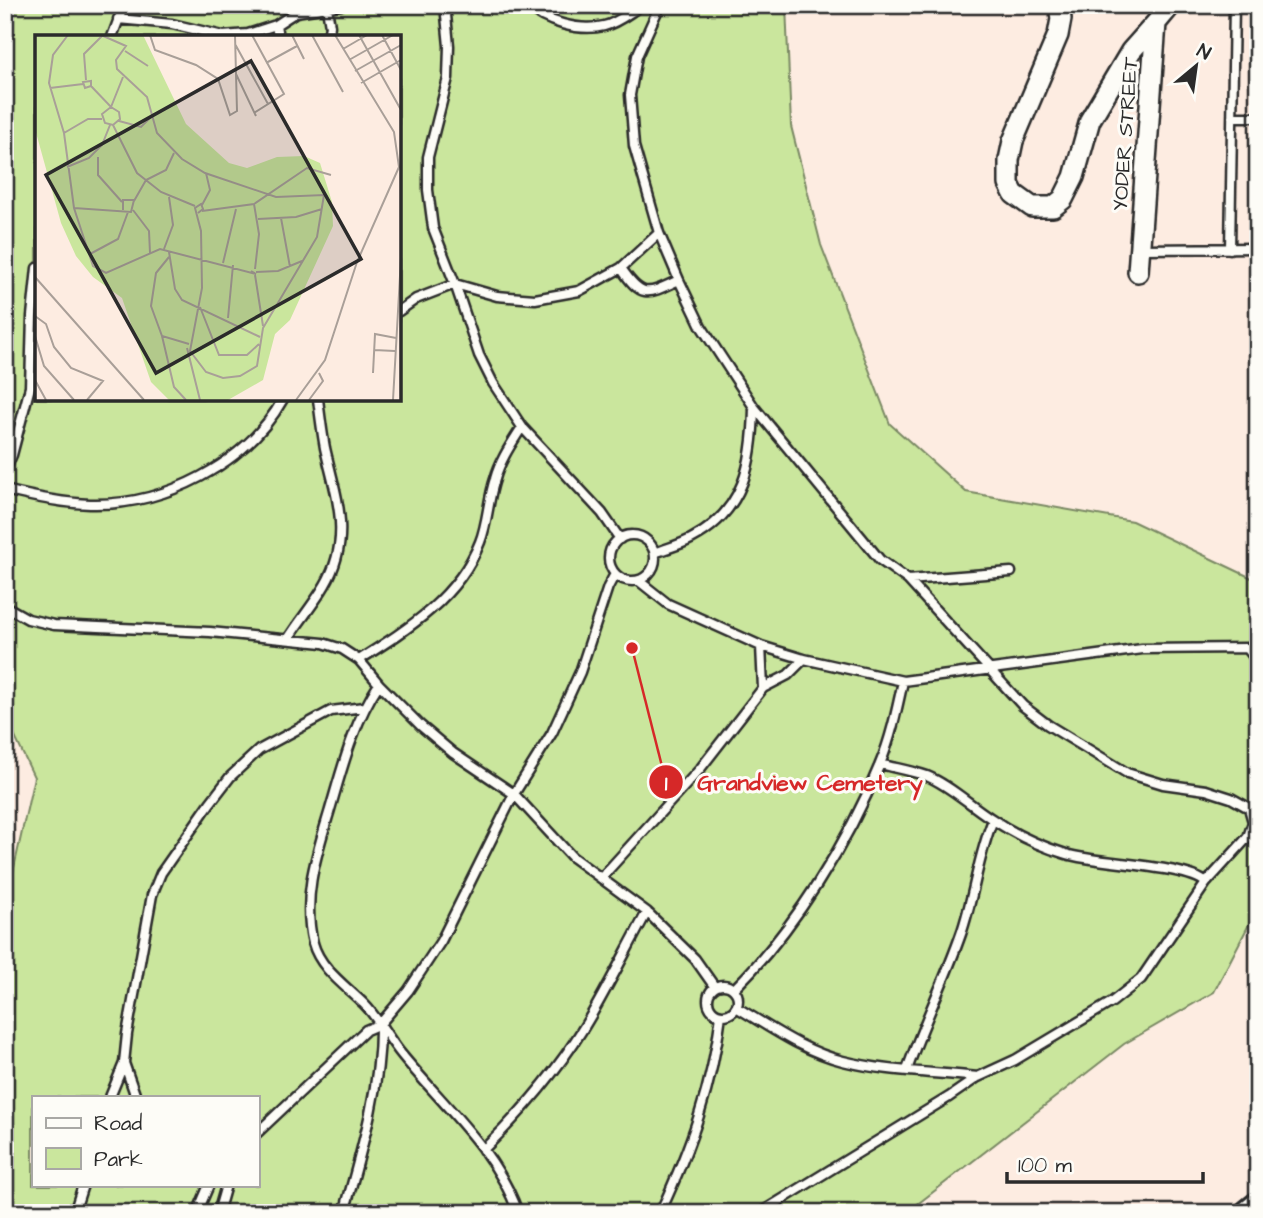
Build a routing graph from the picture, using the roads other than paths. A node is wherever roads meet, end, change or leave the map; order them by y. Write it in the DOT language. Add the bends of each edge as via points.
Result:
graph roads {
  1 [pos="124,5"];
  2 [pos="341,5"];
  3 [pos="445,5"];
  4 [pos="526,5"];
  5 [pos="642,5"];
  6 [pos="660,5"];
  7 [pos="1059,5"];
  8 [pos="1171,5"];
  9 [pos="1234,5"];
  10 [pos="327,8"];
  11 [pos="118,19"];
  12 [pos="1156,23"];
  13 [pos="276,25"];
  14 [pos="113,35"];
  15 [pos="219,35"];
  16 [pos="236,35"];
  17 [pos="278,35"];
  18 [pos="328,35"];
  19 [pos="1233,117"];
  20 [pos="1258,117"];
  21 [pos="659,233"];
  22 [pos="1258,248"];
  23 [pos="1139,249"];
  24 [pos="1230,249"];
  25 [pos="621,268"];
  26 [pos="1138,272"];
  27 [pos="678,280"];
  28 [pos="455,284"];
  29 [pos="35,287"];
  30 [pos="401,310"];
  31 [pos="282,401"];
  32 [pos="318,401"];
  33 [pos="754,407"];
  34 [pos="522,427"];
  35 [pos="5,471"];
  36 [pos="5,490"];
  37 [pos="620,539"];
  38 [pos="655,553"];
  39 [pos="1011,572"];
  40 [pos="615,574"];
  41 [pos="908,580"];
  42 [pos="639,581"];
  43 [pos="5,606"];
  44 [pos="288,639"];
  45 [pos="761,646"];
  46 [pos="804,659"];
  47 [pos="359,660"];
  48 [pos="1258,662"];
  49 [pos="990,671"];
  50 [pos="904,681"];
  51 [pos="379,684"];
  52 [pos="763,688"];
  53 [pos="364,707"];
  54 [pos="880,764"];
  55 [pos="514,794"];
  56 [pos="993,820"];
  57 [pos="601,878"];
  58 [pos="1206,883"];
  59 [pos="647,912"];
  60 [pos="714,986"];
  61 [pos="734,989"];
  62 [pos="736,1007"];
  63 [pos="721,1015"];
  64 [pos="380,1024"];
  65 [pos="124,1063"];
  66 [pos="907,1070"];
  67 [pos="978,1077"];
  68 [pos="110,1096"];
  69 [pos="136,1096"];
  70 [pos="259,1131"];
  71 [pos="483,1150"];
  72 [pos="83,1186"];
  73 [pos="209,1186"];
  74 [pos="226,1186"];
  75 [pos="1258,1205"];
  76 [pos="74,1213"];
  77 [pos="197,1213"];
  78 [pos="218,1213"];
  79 [pos="344,1213"];
  80 [pos="518,1213"];
  81 [pos="660,1213"];
  82 [pos="760,1213"];
  83 [pos="1248,1213"];
  1 -- 11 [label="lane"];
  2 -- 10 [label="lane"];
  3 -- 28 [label="lane" via="448,78 428,157 428,190 433,228"];
  4 -- 5 [label="lane" via="545,18 571,26 603,27"];
  6 -- 21 [label="lane" via="637,56 630,95 634,146"];
  7 -- 12 [label="street" via="1058,35 1009,160 1013,194 1032,207 1053,207 1063,199 1090,120 1131,51"];
  8 -- 12 [label="street"];
  9 -- 19 [label="lane"];
  10 -- 13 [label="lane" via="296,12"];
  10 -- 18 [label="lane"];
  11 -- 14 [label="lane"];
  11 -- 15 [label="lane" via="172,24"];
  12 -- 23 [label="street, YODER STREET"];
  13 -- 16 [label="lane"];
  13 -- 17 [label="lane"];
  19 -- 20 [label="lane"];
  19 -- 24 [label="lane"];
  21 -- 25 [label="lane"];
  21 -- 27 [label="lane"];
  22 -- 24 [label="lane"];
  23 -- 24 [label="lane"];
  23 -- 26 [label="street, YODER STREET"];
  25 -- 27 [label="lane" via="636,289 645,293"];
  25 -- 28 [label="lane" via="579,291 535,299 497,296"];
  27 -- 33 [label="lane" via="701,327"];
  28 -- 30 [label="lane"];
  28 -- 34 [label="lane" via="479,355"];
  29 -- 35 [label="lane" via="30,387"];
  31 -- 36 [label="lane" via="272,419 248,443 171,491 91,504"];
  32 -- 44 [label="lane" via="340,508 340,534 325,586"];
  33 -- 38 [label="lane" via="752,452 743,486 733,502 718,520 691,539"];
  33 -- 41 [label="lane" via="880,560"];
  34 -- 37 [label="lane" via="602,513"];
  34 -- 47 [label="lane" via="495,478 481,540 451,591"];
  37 -- 38 [label="lane" via="641,537"];
  37 -- 40 [label="lane" via="609,555"];
  38 -- 42 [label="lane" via="655,565"];
  39 -- 41 [label="lane"];
  40 -- 42 [label="lane" via="626,581"];
  40 -- 55 [label="lane" via="580,672 552,733"];
  41 -- 49 [label="lane"];
  42 -- 45 [label="lane" via="668,604"];
  43 -- 44 [label="lane" via="28,619 54,625"];
  44 -- 47 [label="lane" via="323,643"];
  45 -- 46 [label="lane"];
  45 -- 52 [label="lane"];
  46 -- 50 [label="lane"];
  46 -- 52 [label="lane" via="788,676"];
  47 -- 51 [label="lane"];
  48 -- 49 [label="lane" via="1247,648 1142,649"];
  49 -- 50 [label="lane"];
  49 -- 58 [label="lane" via="1048,725 1127,772 1163,784 1206,790 1249,808 1253,822 1248,837"];
  50 -- 54 [label="lane"];
  51 -- 53 [label="lane"];
  51 -- 55 [label="lane" via="453,753"];
  52 -- 57 [label="lane" via="700,769"];
  53 -- 64 [label="lane" via="310,876 309,906 314,945 335,979"];
  53 -- 65 [label="lane" via="331,711 259,750 230,777 161,873 152,895"];
  54 -- 56 [label="lane" via="928,776"];
  54 -- 61 [label="lane" via="800,910 773,948"];
  55 -- 57 [label="lane" via="572,857"];
  55 -- 64 [label="lane" via="441,941"];
  56 -- 58 [label="lane" via="1066,854 1162,869 1199,877"];
  56 -- 66 [label="lane" via="961,936"];
  57 -- 59 [label="lane"];
  58 -- 67 [label="lane" via="1140,979 1112,1002"];
  59 -- 60 [label="lane" via="695,959"];
  59 -- 71 [label="lane" via="565,1056"];
  60 -- 61 [label="lane"];
  60 -- 63 [label="lane" via="707,1003"];
  61 -- 62 [label="lane"];
  62 -- 63 [label="lane"];
  62 -- 66 [label="lane" via="840,1061"];
  63 -- 81 [label="lane" via="703,1107"];
  64 -- 70 [label="lane" via="349,1045"];
  64 -- 71 [label="lane"];
  64 -- 79 [label="lane" via="380,1054"];
  65 -- 68 [label="lane"];
  65 -- 69 [label="lane"];
  66 -- 67 [label="lane"];
  67 -- 82 [label="lane"];
  71 -- 80 [label="lane"];
  72 -- 76 [label="lane"];
  73 -- 77 [label="lane"];
  74 -- 78 [label="lane"];
  75 -- 83 [label="main road"];
}
